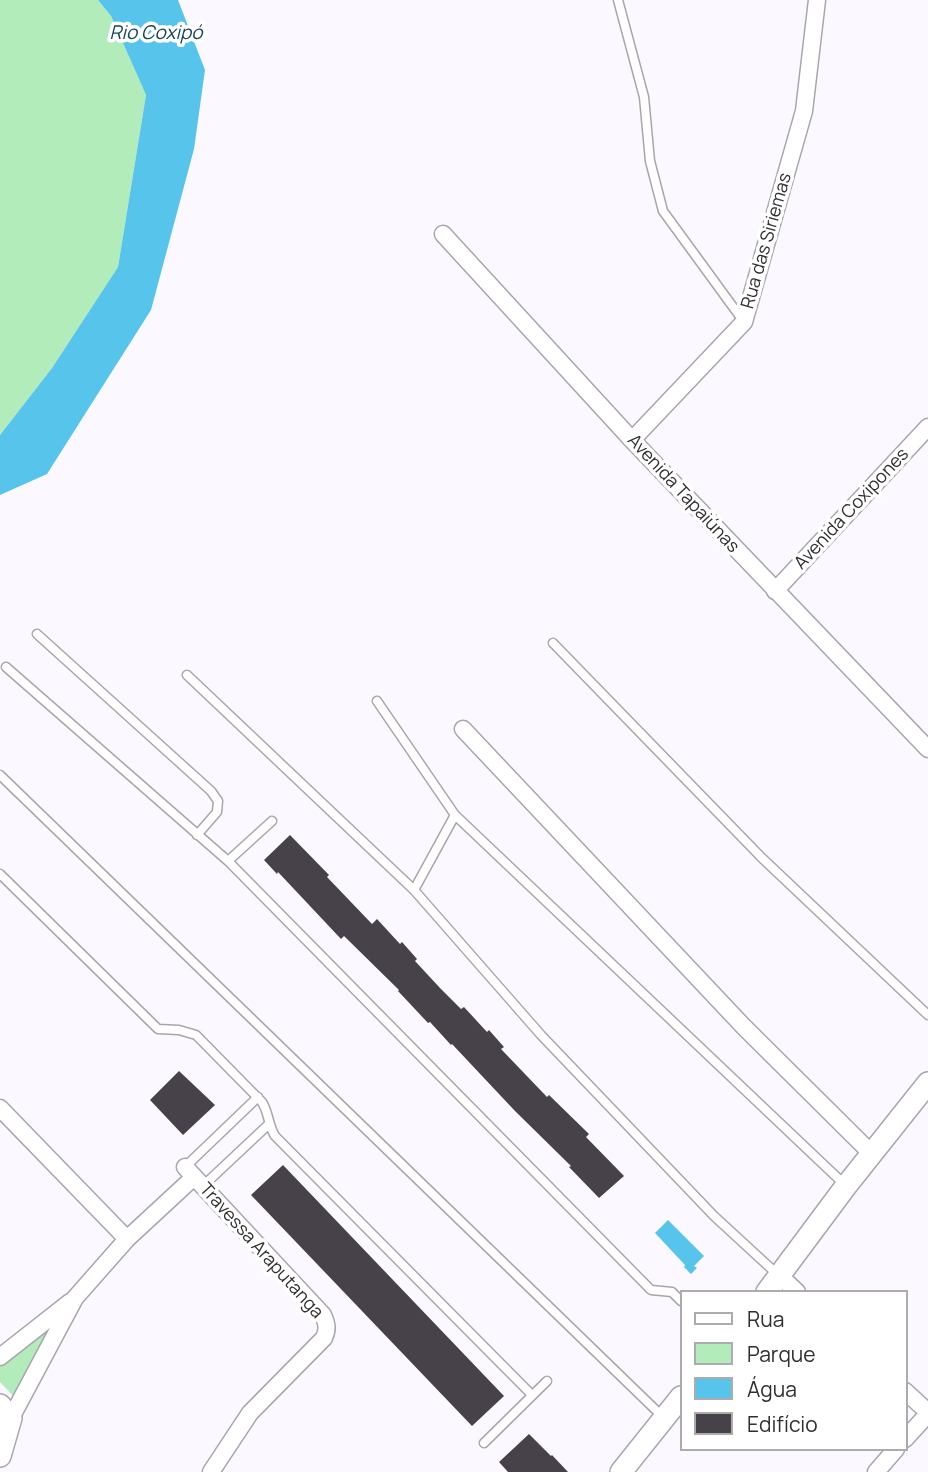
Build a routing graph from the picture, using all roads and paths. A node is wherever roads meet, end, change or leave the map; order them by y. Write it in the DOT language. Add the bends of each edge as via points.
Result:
graph roads {
  1 [pos="618,0"];
  2 [pos="817,0"];
  3 [pos="443,234"];
  4 [pos="744,322"];
  5 [pos="924,439"];
  6 [pos="632,440"];
  7 [pos="775,591"];
  8 [pos="37,634"];
  9 [pos="553,642"];
  10 [pos="6,667"];
  11 [pos="187,675"];
  12 [pos="377,701"];
  13 [pos="463,729"];
  14 [pos="928,749"];
  15 [pos="0,775"];
  16 [pos="454,815"];
  17 [pos="272,821"];
  18 [pos="197,835"];
  19 [pos="228,861"];
  20 [pos="0,874"];
  21 [pos="414,890"];
  22 [pos="928,1015"];
  23 [pos="928,1083"];
  24 [pos="258,1097"];
  25 [pos="0,1108"];
  26 [pos="269,1124"];
  27 [pos="872,1154"];
  28 [pos="194,1177"];
  29 [pos="846,1186"];
  30 [pos="127,1239"];
  31 [pos="773,1284"];
  32 [pos="791,1290"];
  33 [pos="75,1298"];
  34 [pos="680,1300"];
  35 [pos="0,1356"];
  36 [pos="547,1381"];
  37 [pos="907,1393"];
  38 [pos="532,1395"];
  39 [pos="680,1398"];
  40 [pos="6,1412"];
  41 [pos="928,1413"];
  42 [pos="664,1418"];
  43 [pos="907,1437"];
  44 [pos="484,1443"];
  45 [pos="894,1451"];
  46 [pos="0,1456"];
  47 [pos="211,1472"];
  48 [pos="621,1472"];
  49 [pos="876,1472"];
  1 -- 4 [label="lane" via="644,97 650,161 663,211"];
  2 -- 4 [label="street, Rua das Siriemas" via="804,111"];
  3 -- 6 [label="street, Avenida Tapaiúnas"];
  4 -- 6 [label="street, Rua das Siriemas"];
  5 -- 7 [label="street, Avenida Coxipones"];
  6 -- 7 [label="street, Avenida Tapaiúnas"];
  7 -- 14 [label="street, Avenida Tapaiúnas"];
  8 -- 18 [label="lane" via="211,791 218,801 216,812"];
  9 -- 22 [label="lane" via="762,859"];
  10 -- 18 [label="lane"];
  11 -- 21 [label="lane"];
  12 -- 16 [label="lane"];
  13 -- 27 [label="street" via="744,1027"];
  15 -- 42 [label="lane"];
  16 -- 21 [label="lane"];
  16 -- 29 [label="lane"];
  17 -- 19 [label="lane"];
  18 -- 19 [label="lane"];
  19 -- 34 [label="lane" via="652,1290 672,1292"];
  20 -- 24 [label="lane" via="158,1029 196,1035"];
  21 -- 31 [label="lane" via="541,1035"];
  23 -- 27 [label="street"];
  24 -- 26 [label="lane" via="266,1107"];
  24 -- 28 [label="lane"];
  25 -- 30 [label="street"];
  26 -- 28 [label="lane"];
  26 -- 38 [label="lane" via="275,1136"];
  27 -- 29 [label="street"];
  28 -- 30 [label="street"];
  28 -- 47 [label="street, Travessa Araputanga" via="327,1324 324,1338 250,1413"];
  29 -- 31 [label="street"];
  30 -- 33 [label="street"];
  31 -- 32 [label="street"];
  33 -- 35 [label="street"];
  33 -- 40 [label="street"];
  36 -- 38 [label="lane"];
  37 -- 41 [label="street"];
  38 -- 44 [label="lane"];
  39 -- 42 [label="street"];
  40 -- 46 [label="street"];
  41 -- 43 [label="street"];
  42 -- 48 [label="street"];
  45 -- 49 [label="street"];
}
